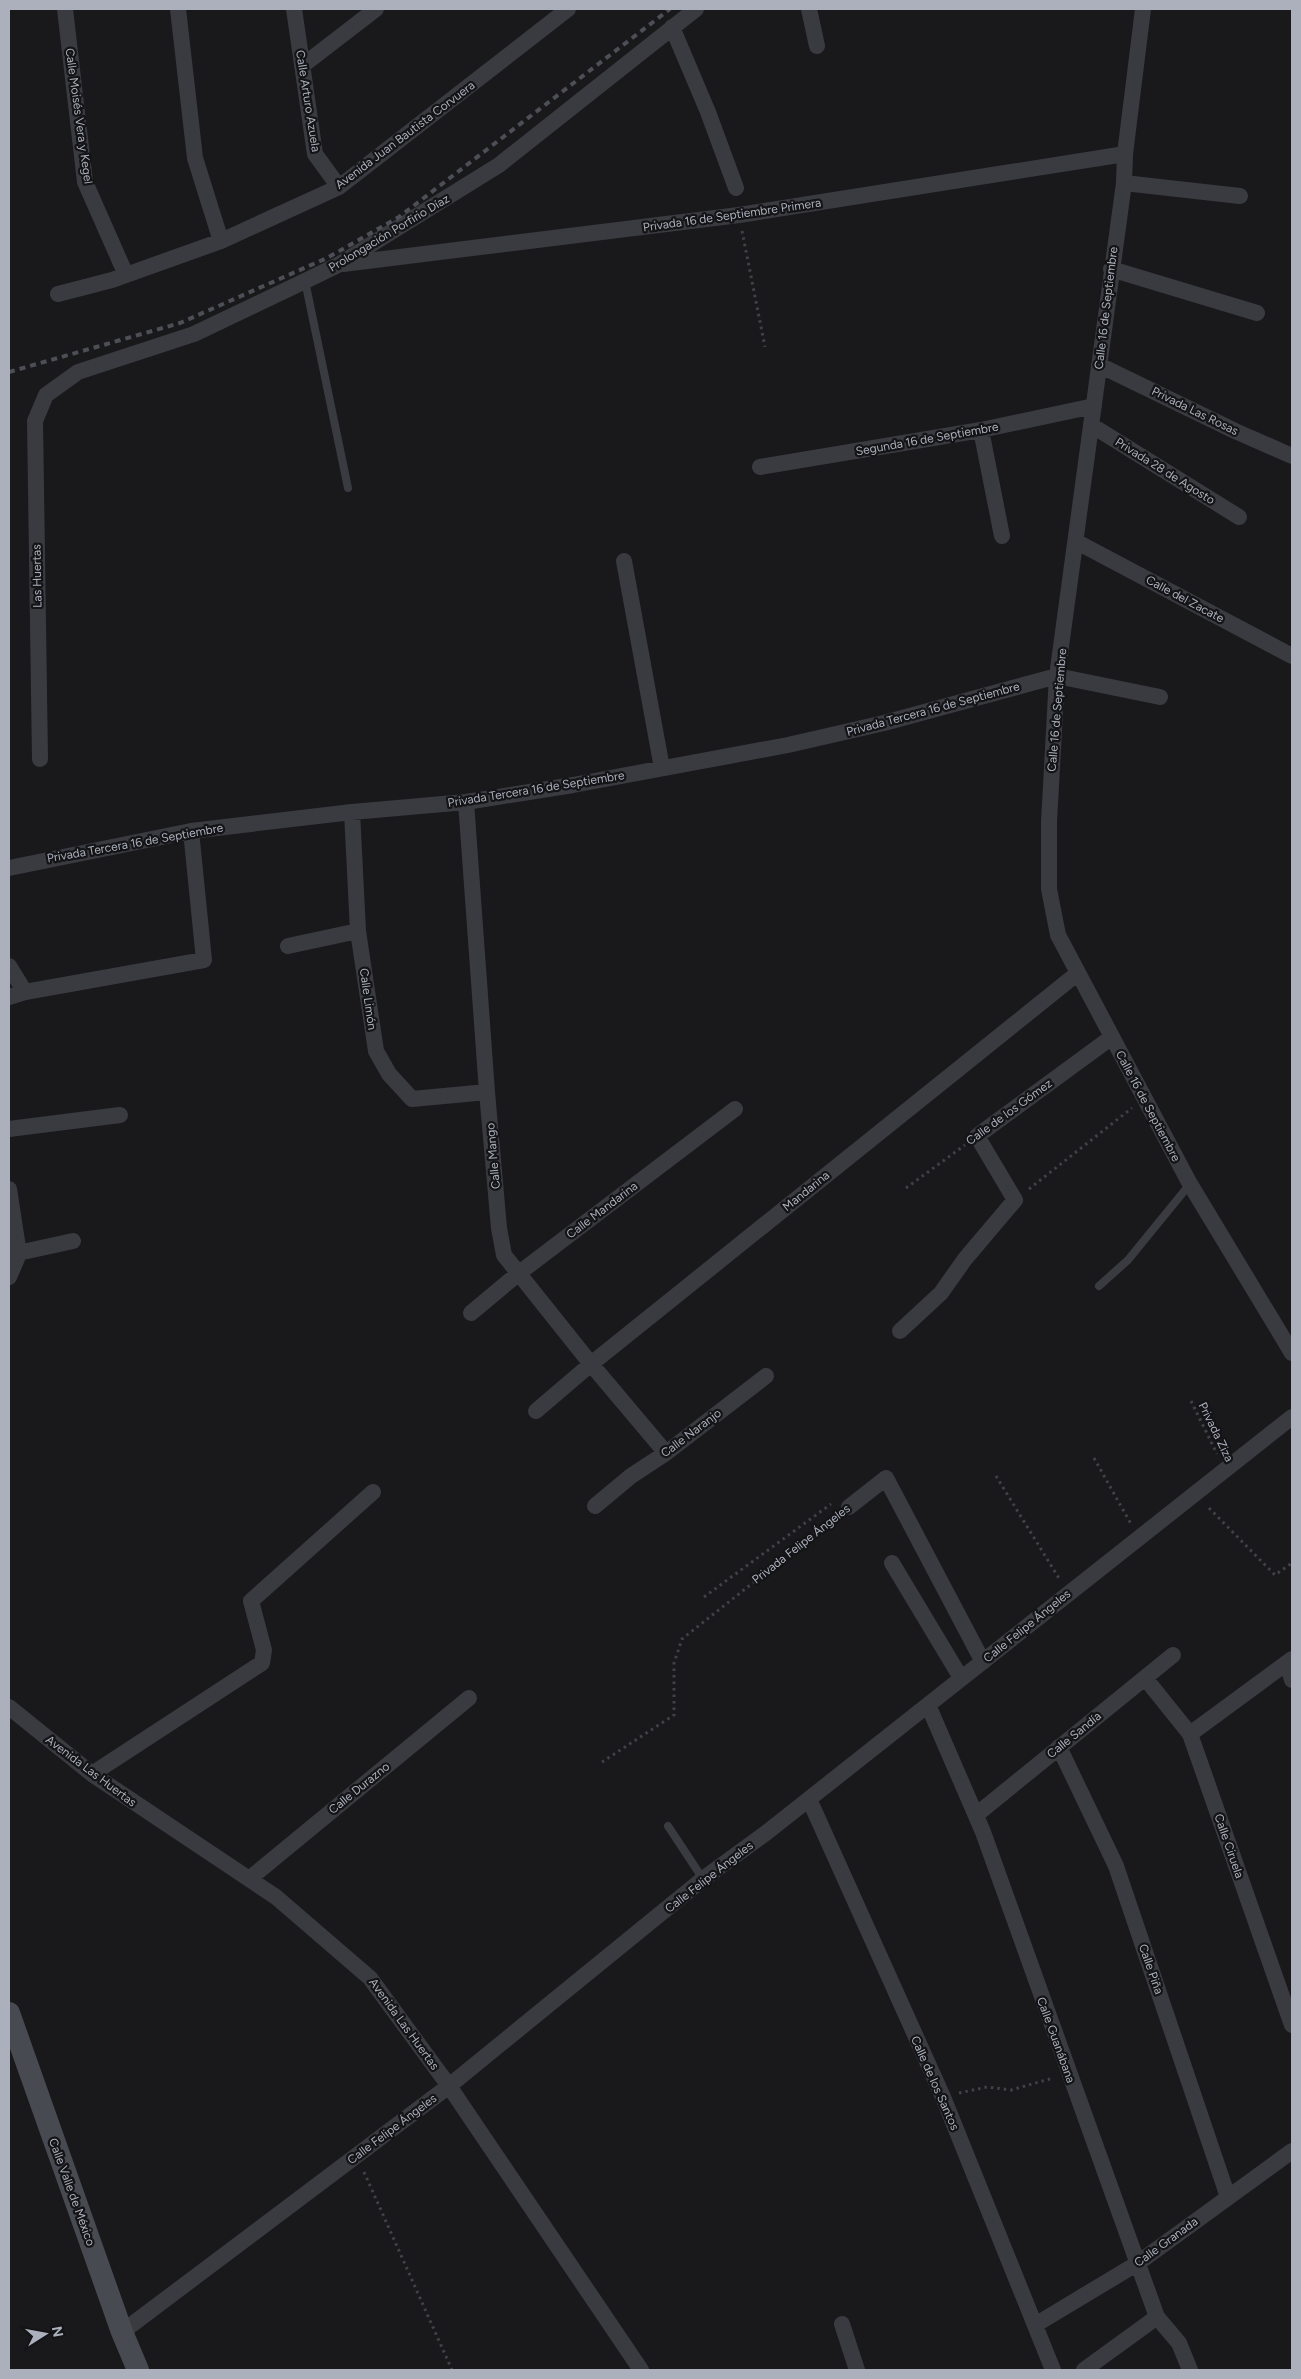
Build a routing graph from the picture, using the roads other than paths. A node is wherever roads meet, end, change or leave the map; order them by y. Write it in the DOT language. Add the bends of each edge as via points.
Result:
graph roads {
  1 [pos="65,9"];
  2 [pos="178,9"];
  3 [pos="294,9"];
  4 [pos="376,9"];
  5 [pos="568,9"];
  6 [pos="696,9"];
  7 [pos="809,9"];
  8 [pos="1143,9"];
  9 [pos="672,28"];
  10 [pos="817,46"];
  11 [pos="302,66"];
  12 [pos="1124,154"];
  13 [pos="1124,183"];
  14 [pos="339,187"];
  15 [pos="736,188"];
  16 [pos="1240,196"];
  17 [pos="221,241"];
  18 [pos="338,265"];
  19 [pos="1110,269"];
  20 [pos="126,275"];
  21 [pos="305,282"];
  22 [pos="58,294"];
  23 [pos="1257,313"];
  24 [pos="1099,364"];
  25 [pos="46,395"];
  26 [pos="1094,406"];
  27 [pos="1091,425"];
  28 [pos="981,430"];
  29 [pos="1292,456"];
  30 [pos="760,467"];
  31 [pos="348,488"];
  32 [pos="1239,517"];
  33 [pos="1002,536"];
  34 [pos="1077,542"];
  35 [pos="624,561"];
  36 [pos="1292,656"];
  37 [pos="1057,676"];
  38 [pos="1160,697"];
  39 [pos="40,759"];
  40 [pos="662,768"];
  41 [pos="466,802"];
  42 [pos="352,812"];
  43 [pos="191,831"];
  44 [pos="9,868"];
  45 [pos="358,931"];
  46 [pos="288,946"];
  47 [pos="9,966"];
  48 [pos="1078,973"];
  49 [pos="17,994"];
  50 [pos="1112,1037"];
  51 [pos="488,1092"];
  52 [pos="735,1109"];
  53 [pos="120,1115"];
  54 [pos="9,1129"];
  55 [pos="1190,1184"];
  56 [pos="9,1189"];
  57 [pos="73,1241"];
  58 [pos="14,1255"];
  59 [pos="519,1273"];
  60 [pos="9,1276"];
  61 [pos="1099,1286"];
  62 [pos="471,1313"];
  63 [pos="900,1331"];
  64 [pos="1292,1353"];
  65 [pos="591,1364"];
  66 [pos="766,1376"];
  67 [pos="536,1411"];
  68 [pos="1292,1417"];
  69 [pos="666,1453"];
  70 [pos="374,1492"];
  71 [pos="595,1506"];
  72 [pos="849,1507"];
  73 [pos="892,1563"];
  74 [pos="1173,1655"];
  75 [pos="1289,1661"];
  76 [pos="983,1662"];
  77 [pos="961,1678"];
  78 [pos="1145,1678"];
  79 [pos="1292,1680"];
  80 [pos="469,1698"];
  81 [pos="928,1705"];
  82 [pos="9,1707"];
  83 [pos="1190,1734"];
  84 [pos="1059,1747"];
  85 [pos="92,1774"];
  86 [pos="809,1799"];
  87 [pos="976,1815"];
  88 [pos="668,1826"];
  89 [pos="248,1879"];
  90 [pos="703,1879"];
  91 [pos="9,2013"];
  92 [pos="1292,2025"];
  93 [pos="449,2086"];
  94 [pos="1292,2151"];
  95 [pos="1228,2198"];
  96 [pos="1138,2263"];
  97 [pos="1157,2317"];
  98 [pos="842,2324"];
  99 [pos="1035,2325"];
  100 [pos="122,2332"];
  101 [pos="134,2368"];
  102 [pos="641,2370"];
  103 [pos="857,2370"];
  104 [pos="1053,2370"];
  105 [pos="1084,2370"];
  106 [pos="1190,2370"];
  1 -- 20 [label="street, Calle Moisés Vera y Kegel" via="85,182"];
  2 -- 17 [label="street" via="195,158"];
  3 -- 11 [label="street, Calle Arturo Azuela"];
  4 -- 11 [label="street"];
  5 -- 14 [label="street, Avenida Juan Bautista Corvuera"];
  6 -- 9 [label="street, Prolongación Porfirio Díaz"];
  7 -- 10 [label="street"];
  8 -- 12 [label="street, Calle 16 de Septiembre"];
  9 -- 15 [label="street"];
  9 -- 18 [label="street, Prolongación Porfirio Díaz" via="499,165"];
  11 -- 14 [label="street, Calle Arturo Azuela" via="315,154"];
  12 -- 13 [label="street, Calle 16 de Septiembre"];
  12 -- 18 [label="street, Privada 16 de Septiembre Primera" via="739,215"];
  13 -- 16 [label="street"];
  13 -- 19 [label="street, Calle 16 de Septiembre"];
  14 -- 17 [label="street, Avenida Juan Bautista Corvuera"];
  17 -- 20 [label="street, Avenida Juan Bautista Corvuera"];
  18 -- 21 [label="street, Prolongación Porfirio Díaz"];
  19 -- 23 [label="street"];
  19 -- 24 [label="street, Calle 16 de Septiembre"];
  20 -- 22 [label="street, Avenida Juan Bautista Corvuera"];
  21 -- 25 [label="street, Prolongación Porfirio Díaz" via="194,334 78,372"];
  21 -- 31 [label="lane"];
  24 -- 26 [label="street, Calle 16 de Septiembre"];
  24 -- 29 [label="street, Privada Las Rosas"];
  25 -- 39 [label="street, Las Huertas" via="34,421"];
  26 -- 27 [label="street, Calle 16 de Septiembre"];
  26 -- 28 [label="street, Segunda 16 de Septiembre"];
  27 -- 32 [label="street, Privada 28 de Agosto"];
  27 -- 34 [label="street, Calle 16 de Septiembre"];
  28 -- 30 [label="street, Segunda 16 de Septiembre"];
  28 -- 33 [label="street"];
  34 -- 36 [label="street, Calle del Zacate"];
  34 -- 37 [label="street, Calle 16 de Septiembre"];
  35 -- 40 [label="street"];
  37 -- 38 [label="street"];
  37 -- 40 [label="street, Privada Tercera 16 de Septiembre" via="884,723"];
  37 -- 48 [label="street, Calle 16 de Septiembre" via="1049,822 1049,889 1058,935"];
  40 -- 41 [label="street, Privada Tercera 16 de Septiembre"];
  41 -- 42 [label="street, Privada Tercera 16 de Septiembre"];
  41 -- 51 [label="street, Calle Mango"];
  42 -- 43 [label="street, Privada Tercera 16 de Septiembre"];
  42 -- 45 [label="street, Calle Limón"];
  43 -- 44 [label="street, Privada Tercera 16 de Septiembre"];
  43 -- 49 [label="street" via="204,960"];
  45 -- 46 [label="street"];
  45 -- 51 [label="street, Calle Limón" via="376,1051 389,1074 412,1099"];
  47 -- 49 [label="street"];
  48 -- 50 [label="street, Calle 16 de Septiembre"];
  48 -- 65 [label="street, Mandarina"];
  50 -- 55 [label="street, Calle 16 de Septiembre"];
  50 -- 63 [label="street, Calle de los Gómez" via="977,1136 1015,1200 941,1293"];
  51 -- 59 [label="street, Calle Mango" via="499,1228 504,1255"];
  52 -- 59 [label="street, Calle Mandarina"];
  53 -- 54 [label="street"];
  55 -- 61 [label="lane" via="1128,1260"];
  55 -- 64 [label="street, Calle 16 de Septiembre"];
  56 -- 58 [label="street"];
  57 -- 58 [label="street"];
  58 -- 60 [label="street"];
  59 -- 62 [label="street, Calle Mandarina"];
  59 -- 65 [label="street, Calle Mango"];
  65 -- 67 [label="street, Mandarina"];
  65 -- 69 [label="street, Calle Mango"];
  66 -- 69 [label="street, Calle Naranjo"];
  68 -- 76 [label="street, Calle Felipe Ángeles"];
  69 -- 71 [label="street, Calle Naranjo" via="630,1476"];
  70 -- 85 [label="street" via="251,1601 264,1650 262,1663"];
  72 -- 76 [label="street, Privada Felipe Ángeles" via="886,1478"];
  73 -- 77 [label="street"];
  74 -- 78 [label="street, Calle Sandía"];
  75 -- 79 [label="street"];
  75 -- 83 [label="street"];
  76 -- 77 [label="street, Calle Felipe Ángeles"];
  77 -- 81 [label="street, Calle Felipe Ángeles"];
  78 -- 83 [label="street, Calle Ciruela"];
  78 -- 84 [label="street, Calle Sandía"];
  80 -- 89 [label="street, Calle Durazno"];
  81 -- 86 [label="street, Calle Felipe Ángeles"];
  81 -- 87 [label="street, Calle Guanábana"];
  82 -- 85 [label="street, Avenida Las Huertas"];
  83 -- 92 [label="street, Calle Ciruela"];
  84 -- 87 [label="street, Calle Sandía"];
  84 -- 95 [label="street, Calle Piña" via="1116,1866"];
  85 -- 89 [label="street, Avenida Las Huertas"];
  86 -- 90 [label="street, Calle Felipe Ángeles"];
  86 -- 99 [label="street, Calle de los Santos" via="943,2097"];
  87 -- 96 [label="street, Calle Guanábana"];
  88 -- 90 [label="lane"];
  89 -- 93 [label="street, Avenida Las Huertas" via="276,1897 370,1978"];
  90 -- 93 [label="street, Calle Felipe Ángeles"];
  91 -- 100 [label="street, Calle Valle de México"];
  93 -- 100 [label="street, Calle Felipe Ángeles"];
  93 -- 102 [label="street, Avenida Las Huertas"];
  94 -- 95 [label="street, Calle Granada"];
  95 -- 96 [label="street, Calle Granada"];
  96 -- 97 [label="street, Calle Guanábana"];
  96 -- 99 [label="street, Calle Granada"];
  97 -- 105 [label="street"];
  97 -- 106 [label="street, Calle Guanábana" via="1179,2343"];
  98 -- 103 [label="street"];
  99 -- 104 [label="street, Calle de los Santos"];
  100 -- 101 [label="street, Calle Valle de México"];
}
